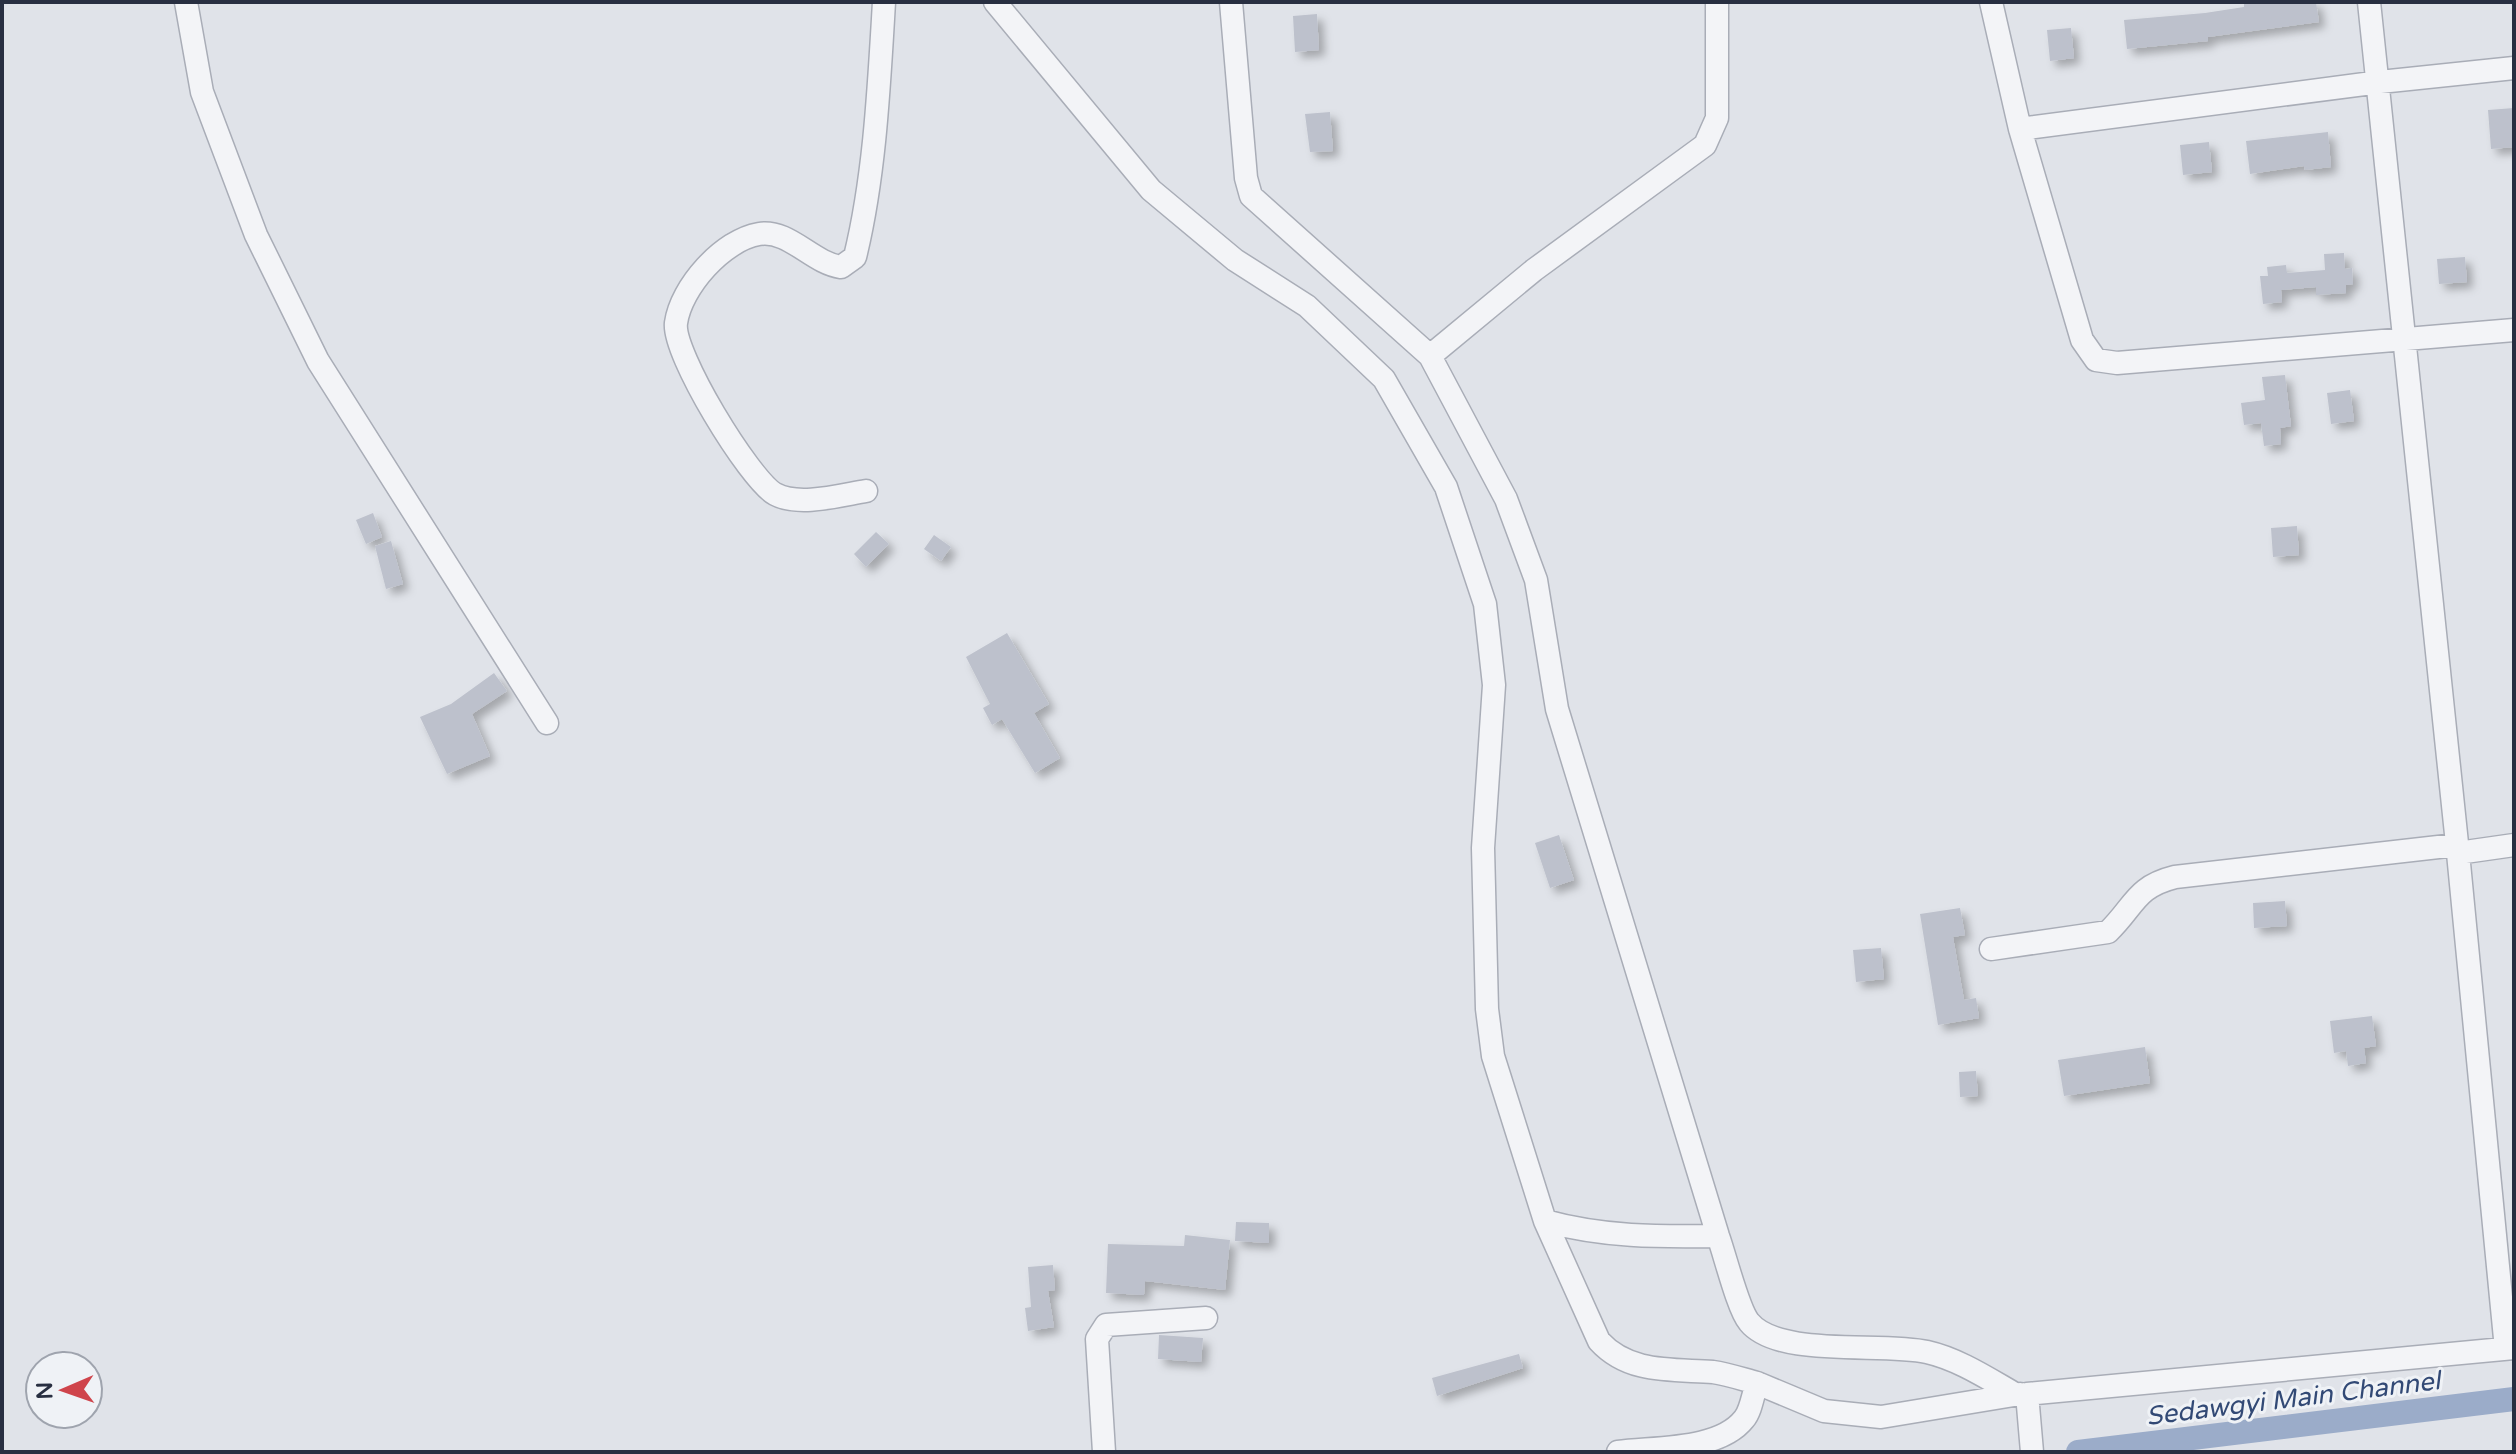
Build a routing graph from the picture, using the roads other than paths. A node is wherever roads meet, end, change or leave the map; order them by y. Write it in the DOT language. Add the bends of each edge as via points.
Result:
graph roads {
  1 [pos="186,2"];
  2 [pos="884,2"];
  3 [pos="995,2"];
  4 [pos="1231,2"];
  5 [pos="1717,2"];
  6 [pos="1991,2"];
  7 [pos="2369,2"];
  8 [pos="2514,68"];
  9 [pos="2380,82"];
  10 [pos="2020,129"];
  11 [pos="2514,330"];
  12 [pos="2406,341"];
  13 [pos="1430,356"];
  14 [pos="866,491"];
  15 [pos="547,723"];
  16 [pos="2514,845"];
  17 [pos="2457,849"];
  18 [pos="1991,949"];
  19 [pos="1545,1221"];
  20 [pos="1718,1236"];
  21 [pos="1206,1318"];
  22 [pos="2510,1349"];
  23 [pos="1757,1383"];
  24 [pos="2021,1394"];
  25 [pos="1104,1452"];
  26 [pos="1618,1452"];
  27 [pos="2032,1452"];
  1 -- 15 [label="street" via="202,92 256,235 318,361"];
  2 -- 14 [label="street" via="880,74 855,257 841,267 825,265 780,236 761,233 739,240 704,269 682,304 676,325 716,422 775,494 796,498"];
  3 -- 19 [label="street" via="1151,190 1235,260 1307,306 1384,379 1446,487 1485,604 1494,685 1483,848 1493,1056"];
  4 -- 13 [label="street" via="1251,196"];
  5 -- 13 [label="street" via="1717,118 1705,145 1534,270"];
  6 -- 10 [label="street"];
  7 -- 9 [label="street"];
  8 -- 9 [label="street"];
  9 -- 10 [label="street"];
  9 -- 12 [label="street"];
  10 -- 12 [label="street" via="2082,340 2096,360 2117,363"];
  11 -- 12 [label="street"];
  12 -- 17 [label="street"];
  13 -- 20 [label="street" via="1506,499 1536,580 1557,709"];
  16 -- 17 [label="street"];
  17 -- 18 [label="street" via="2175,877 2140,892 2108,932"];
  17 -- 22 [label="street"];
  19 -- 20 [label="street" via="1630,1238"];
  19 -- 23 [label="street" via="1599,1341 1611,1354 1640,1367 1718,1373"];
  20 -- 24 [label="street" via="1749,1322 1769,1338 1928,1352"];
  21 -- 25 [label="street" via="1106,1325 1100,1331"];
  22 -- 24 [label="street"];
  23 -- 24 [label="street" via="1824,1411 1881,1417"];
  23 -- 26 [label="street" via="1745,1418 1725,1434"];
  24 -- 27 [label="street"];
}
